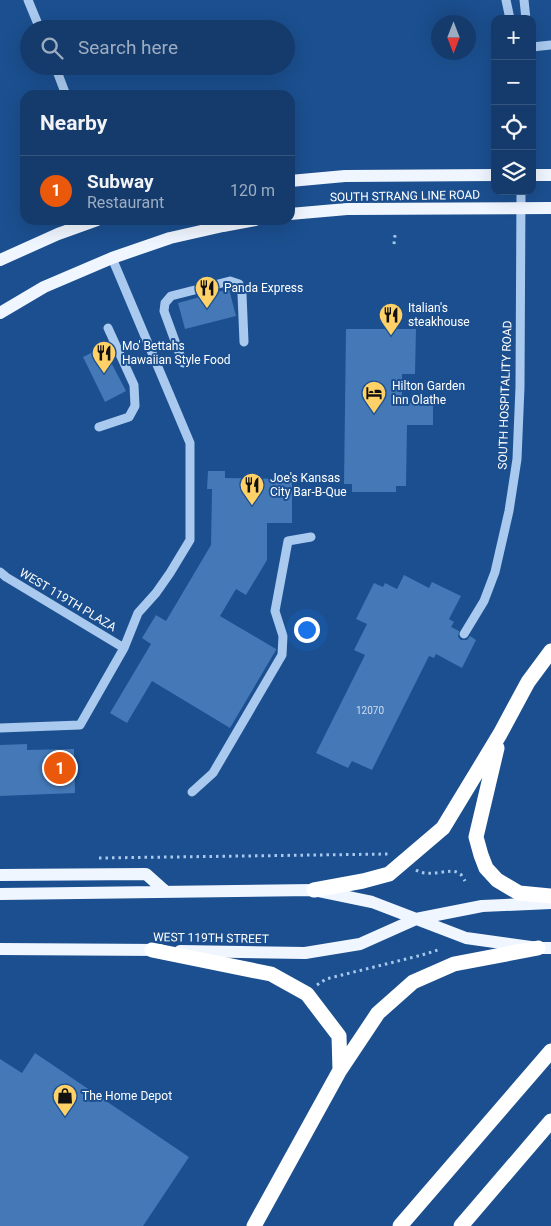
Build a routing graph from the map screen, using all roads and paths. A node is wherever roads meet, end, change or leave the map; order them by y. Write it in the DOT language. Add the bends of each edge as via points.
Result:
graph roads {
  1 [pos="28,0"];
  2 [pos="506,0"];
  3 [pos="524,0"];
  4 [pos="509,15"];
  5 [pos="526,15"];
  6 [pos="36,20"];
  7 [pos="551,45"];
  8 [pos="536,47"];
  9 [pos="58,75"];
  10 [pos="64,90"];
  11 [pos="491,175"];
  12 [pos="536,175"];
  13 [pos="551,175"];
  14 [pos="295,181"];
  15 [pos="520,195"];
  16 [pos="520,208"];
  17 [pos="551,208"];
  18 [pos="295,214"];
  19 [pos="84,225"];
  20 [pos="228,225"];
  21 [pos="395,235"];
  22 [pos="394,244"];
  23 [pos="112,258"];
  24 [pos="0,260"];
  25 [pos="0,312"];
  26 [pos="108,328"];
  27 [pos="244,342"];
  28 [pos="183,363"];
  29 [pos="99,427"];
  30 [pos="311,537"];
  31 [pos="0,572"];
  32 [pos="464,634"];
  33 [pos="124,648"];
  34 [pos="551,651"];
  35 [pos="0,728"];
  36 [pos="500,734"];
  37 [pos="192,792"];
  38 [pos="388,854"];
  39 [pos="90,858"];
  40 [pos="414,868"];
  41 [pos="0,875"];
  42 [pos="465,881"];
  43 [pos="314,890"];
  44 [pos="165,891"];
  45 [pos="0,894"];
  46 [pos="551,896"];
  47 [pos="551,903"];
  48 [pos="416,919"];
  49 [pos="441,948"];
  50 [pos="544,948"];
  51 [pos="0,950"];
  52 [pos="152,950"];
  53 [pos="315,986"];
  54 [pos="551,1051"];
  55 [pos="340,1070"];
  56 [pos="551,1121"];
  57 [pos="254,1226"];
  58 [pos="400,1226"];
  59 [pos="461,1226"];
  1 -- 6 [label="street"];
  2 -- 4 [label="street"];
  3 -- 5 [label="street"];
  7 -- 8 [label="street"];
  9 -- 10 [label="street"];
  11 -- 14 [label="main road, SOUTH STRANG LINE ROAD" via="345,176"];
  12 -- 13 [label="main road"];
  15 -- 16 [label="street, SOUTH HOSPITALITY ROAD"];
  16 -- 17 [label="main road, SOUTH STRANG LINE ROAD"];
  16 -- 18 [label="main road, SOUTH STRANG LINE ROAD" via="348,209"];
  16 -- 32 [label="street, SOUTH HOSPITALITY ROAD" via="517,459 495,572 484,601"];
  19 -- 24 [label="main road"];
  20 -- 23 [label="main road" via="170,238"];
  21 -- 22 [label="path"];
  23 -- 25 [label="main road" via="44,287"];
  23 -- 33 [label="street" via="190,443 190,540 156,593 138,613"];
  26 -- 29 [label="street" via="134,385 135,406 129,417"];
  27 -- 28 [label="street" via="239,284 230,281 171,296 164,311"];
  30 -- 37 [label="street" via="288,541 275,612 283,636 282,656 213,773"];
  31 -- 33 [label="street, WEST 119TH PLAZA"];
  33 -- 35 [label="street" via="80,725"];
  34 -- 36 [label="highway" via="528,682"];
  36 -- 43 [label="highway" via="443,828 418,850 388,874"];
  36 -- 46 [label="highway" via="476,837 481,855 486,868 505,885 520,893"];
  38 -- 39 [label="path"];
  40 -- 42 [label="path" via="427,874 454,871"];
  41 -- 44 [label="main road" via="146,874"];
  43 -- 44 [label="main road"];
  43 -- 48 [label="main road" via="372,902"];
  44 -- 45 [label="main road"];
  47 -- 48 [label="main road, WEST 119TH STREET" via="482,906"];
  48 -- 50 [label="main road" via="466,938"];
  48 -- 52 [label="main road, WEST 119TH STREET" via="360,944 305,953"];
  49 -- 53 [label="path" via="326,979"];
  50 -- 55 [label="highway" via="454,964 413,982 378,1013"];
  51 -- 52 [label="main road, WEST 119TH STREET"];
  52 -- 55 [label="highway" via="271,974 307,994 339,1036"];
  54 -- 58 [label="highway"];
  55 -- 57 [label="highway"];
  56 -- 59 [label="highway"];
}
